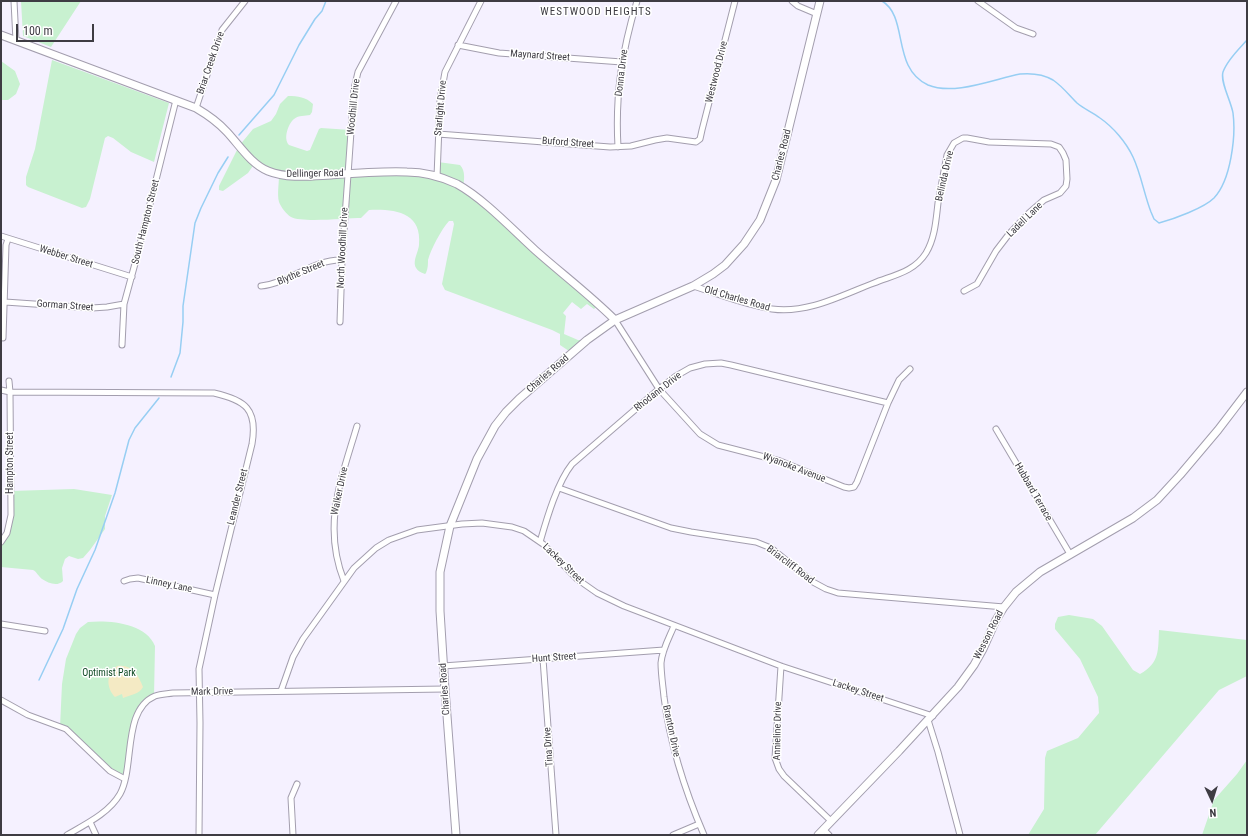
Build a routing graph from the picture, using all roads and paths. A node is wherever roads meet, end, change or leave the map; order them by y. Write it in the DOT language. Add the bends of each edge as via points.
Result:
graph roads {
  1 [pos="14,1"];
  2 [pos="245,1"];
  3 [pos="396,1"];
  4 [pos="480,1"];
  5 [pos="637,1"];
  6 [pos="735,1"];
  7 [pos="792,1"];
  8 [pos="820,1"];
  9 [pos="978,1"];
  10 [pos="817,14"];
  11 [pos="1033,34"];
  12 [pos="1,35"];
  13 [pos="16,41"];
  14 [pos="458,45"];
  15 [pos="622,62"];
  16 [pos="176,100"];
  17 [pos="196,108"];
  18 [pos="438,134"];
  19 [pos="696,142"];
  20 [pos="618,147"];
  21 [pos="1059,148"];
  22 [pos="347,174"];
  23 [pos="437,177"];
  24 [pos="1,236"];
  25 [pos="8,239"];
  26 [pos="342,260"];
  27 [pos="132,277"];
  28 [pos="874,283"];
  29 [pos="261,286"];
  30 [pos="693,286"];
  31 [pos="964,291"];
  32 [pos="5,302"];
  33 [pos="124,304"];
  34 [pos="615,320"];
  35 [pos="340,322"];
  36 [pos="3,338"];
  37 [pos="122,345"];
  38 [pos="910,369"];
  39 [pos="9,381"];
  40 [pos="659,389"];
  41 [pos="1,390"];
  42 [pos="10,392"];
  43 [pos="1247,392"];
  44 [pos="888,403"];
  45 [pos="357,426"];
  46 [pos="996,429"];
  47 [pos="559,488"];
  48 [pos="450,526"];
  49 [pos="1,542"];
  50 [pos="540,542"];
  51 [pos="1070,554"];
  52 [pos="124,581"];
  53 [pos="344,581"];
  54 [pos="215,595"];
  55 [pos="1004,607"];
  56 [pos="1,624"];
  57 [pos="674,626"];
  58 [pos="45,631"];
  59 [pos="664,650"];
  60 [pos="543,659"];
  61 [pos="444,666"];
  62 [pos="781,666"];
  63 [pos="445,689"];
  64 [pos="280,691"];
  65 [pos="198,692"];
  66 [pos="1,700"];
  67 [pos="930,718"];
  68 [pos="126,779"];
  69 [pos="297,784"];
  70 [pos="831,821"];
  71 [pos="90,822"];
  72 [pos="699,824"];
  73 [pos="823,829"];
  74 [pos="67,835"];
  75 [pos="96,835"];
  76 [pos="199,835"];
  77 [pos="293,835"];
  78 [pos="456,835"];
  79 [pos="556,835"];
  80 [pos="673,835"];
  81 [pos="704,835"];
  82 [pos="818,835"];
  83 [pos="830,835"];
  84 [pos="960,835"];
  1 -- 13 [label="street"];
  2 -- 17 [label="street, Briar Creek Drive" via="222,30"];
  3 -- 22 [label="street, Woodhill Drive" via="358,72 354,89"];
  4 -- 14 [label="street, Starlight Drive"];
  5 -- 15 [label="street, Donna Drive"];
  6 -- 19 [label="street, Westwood Drive" via="700,139"];
  7 -- 10 [label="street"];
  8 -- 10 [label="street, Charles Road"];
  9 -- 11 [label="street" via="1016,28"];
  10 -- 30 [label="street, Charles Road" via="776,180 764,211 754,230 737,252 713,274"];
  12 -- 13 [label="street, Dellinger Road"];
  13 -- 16 [label="street, Dellinger Road"];
  14 -- 15 [label="street, Maynard Street" via="499,53"];
  14 -- 18 [label="street, Starlight Drive" via="445,72"];
  15 -- 20 [label="street, Donna Drive" via="616,119"];
  16 -- 17 [label="street, Dellinger Road"];
  16 -- 27 [label="street, South Hampton Street"];
  17 -- 22 [label="street, Dellinger Road" via="215,120 244,152 267,171 279,175 301,176"];
  18 -- 20 [label="street, Buford Street"];
  18 -- 23 [label="street, Starlight Drive"];
  19 -- 20 [label="street, Buford Street" via="667,138"];
  21 -- 28 [label="street, Belinda Drive" via="1051,144 989,142 967,138 958,140 948,155 933,235 927,252 908,270"];
  21 -- 31 [label="street, Ladell Lane" via="1066,160 1066,186 1029,213 996,251 977,284"];
  22 -- 23 [label="street, Dellinger Road" via="388,171"];
  22 -- 26 [label="street, North Woodhill Drive"];
  23 -- 34 [label="street, Dellinger Road" via="463,188 486,205"];
  24 -- 25 [label="street, Webber Street"];
  25 -- 27 [label="street, Webber Street"];
  25 -- 32 [label="street"];
  26 -- 29 [label="street, Blythe Street" via="313,266 279,282"];
  26 -- 35 [label="street, North Woodhill Drive"];
  27 -- 33 [label="street, South Hampton Street"];
  28 -- 30 [label="street, Old Charles Road" via="816,305 782,310 758,306"];
  30 -- 34 [label="street, Charles Road"];
  32 -- 33 [label="street, Gorman Street" via="92,308"];
  32 -- 36 [label="street"];
  33 -- 37 [label="street, South Hampton Street"];
  34 -- 40 [label="street, Wyanoke Avenue"];
  34 -- 48 [label="street, Charles Road" via="587,340 519,399 495,426 477,459"];
  38 -- 44 [label="street, Wyanoke Avenue" via="899,380"];
  39 -- 42 [label="street, Hampton Street"];
  40 -- 44 [label="street, Rhodann Drive" via="690,368 720,363"];
  40 -- 44 [label="street, Wyanoke Avenue" via="700,434 712,442 774,459 849,488 857,482"];
  40 -- 47 [label="street, Rhodann Drive" via="572,464"];
  41 -- 42 [label="street, Leander Street"];
  42 -- 49 [label="street, Hampton Street" via="11,514"];
  42 -- 54 [label="street, Leander Street" via="214,394 235,399 244,405 252,419 254,430"];
  43 -- 51 [label="street, Wesson Road" via="1218,430 1157,500 1133,518"];
  45 -- 53 [label="street, Walker Drive" via="335,508 334,539"];
  46 -- 51 [label="street, Hubbard Terrace"];
  47 -- 50 [label="street, Rhodann Drive"];
  47 -- 55 [label="street, Briarcliff Road" via="671,528 756,542 772,548 813,582 838,593"];
  48 -- 50 [label="street, Lackey Street" via="482,523 512,526"];
  48 -- 53 [label="street, Lackey Street" via="417,530 389,540 365,556"];
  48 -- 61 [label="street, Charles Road" via="440,572"];
  50 -- 57 [label="street, Lackey Street" via="568,571 587,586 624,606"];
  51 -- 55 [label="street, Wesson Road" via="1027,582"];
  52 -- 54 [label="street, Linney Lane" via="138,578"];
  53 -- 64 [label="street, Lackey Street" via="297,649"];
  54 -- 65 [label="street, Leander Street" via="199,669"];
  55 -- 67 [label="street, Wesson Road" via="974,665"];
  56 -- 58 [label="street"];
  57 -- 59 [label="street, Branton Drive"];
  57 -- 62 [label="street, Lackey Street"];
  59 -- 60 [label="street, Hunt Street"];
  59 -- 72 [label="street, Branton Drive" via="661,674 668,717 680,770"];
  60 -- 61 [label="street, Hunt Street"];
  60 -- 79 [label="street, Tina Drive"];
  61 -- 63 [label="street, Charles Road"];
  62 -- 67 [label="street, Lackey Street"];
  62 -- 70 [label="street, Annieline Drive" via="775,758 777,765 784,776"];
  63 -- 64 [label="street, Mark Drive"];
  63 -- 78 [label="street, Charles Road"];
  64 -- 65 [label="street, Mark Drive"];
  65 -- 68 [label="street, Mark Drive" via="162,694 154,697 140,709 132,732"];
  65 -- 76 [label="street, Leander Street"];
  66 -- 68 [label="street" via="28,715 66,729 110,771"];
  67 -- 70 [label="street, Wesson Road"];
  67 -- 84 [label="street"];
  68 -- 71 [label="street, Mark Drive" via="119,796"];
  69 -- 77 [label="street" via="291,798"];
  70 -- 73 [label="street, Wesson Road"];
  71 -- 74 [label="street, Mark Drive"];
  71 -- 75 [label="street"];
  72 -- 80 [label="street"];
  72 -- 81 [label="street, Branton Drive"];
  73 -- 82 [label="street, Wesson Road"];
  73 -- 83 [label="street"];
}
